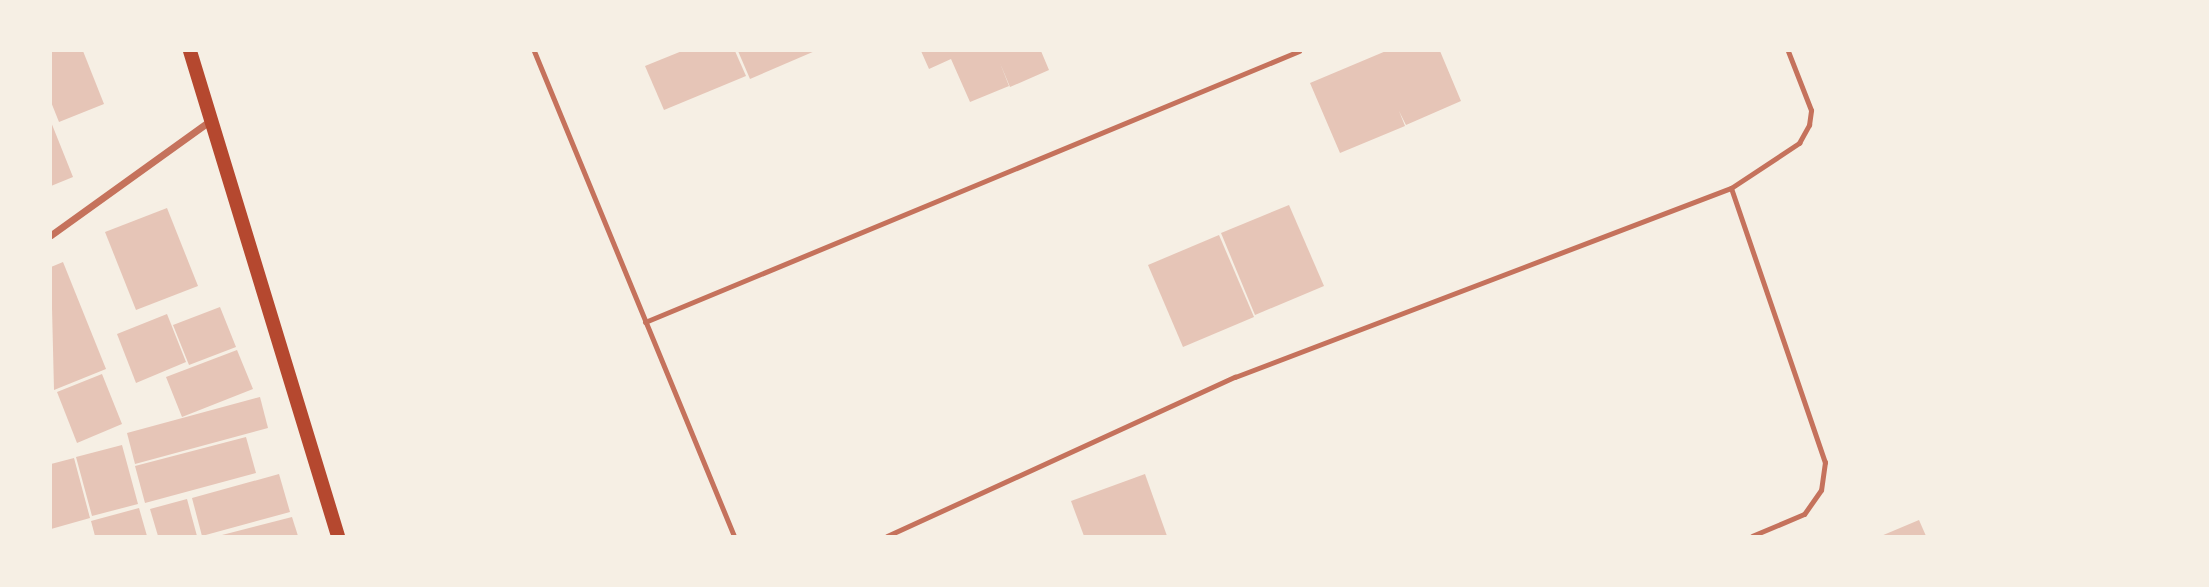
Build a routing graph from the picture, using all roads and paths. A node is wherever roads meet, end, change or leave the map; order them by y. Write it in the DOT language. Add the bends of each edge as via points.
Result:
graph roads {
  1 [pos="190,51"];
  2 [pos="534,51"];
  3 [pos="1299,51"];
  4 [pos="1788,51"];
  5 [pos="208,122"];
  6 [pos="1731,188"];
  7 [pos="51,235"];
  8 [pos="645,322"];
  9 [pos="338,536"];
  10 [pos="734,536"];
  11 [pos="887,536"];
  12 [pos="1752,536"];
  1 -- 5 [label="main road"];
  2 -- 8 [label="lane"];
  3 -- 8 [label="lane"];
  4 -- 6 [label="lane" via="1811,110 1809,125 1799,143"];
  5 -- 7 [label="street"];
  5 -- 9 [label="main road"];
  6 -- 11 [label="lane" via="1235,377"];
  6 -- 12 [label="lane" via="1825,462 1821,490 1804,514"];
  8 -- 10 [label="lane"];
}
